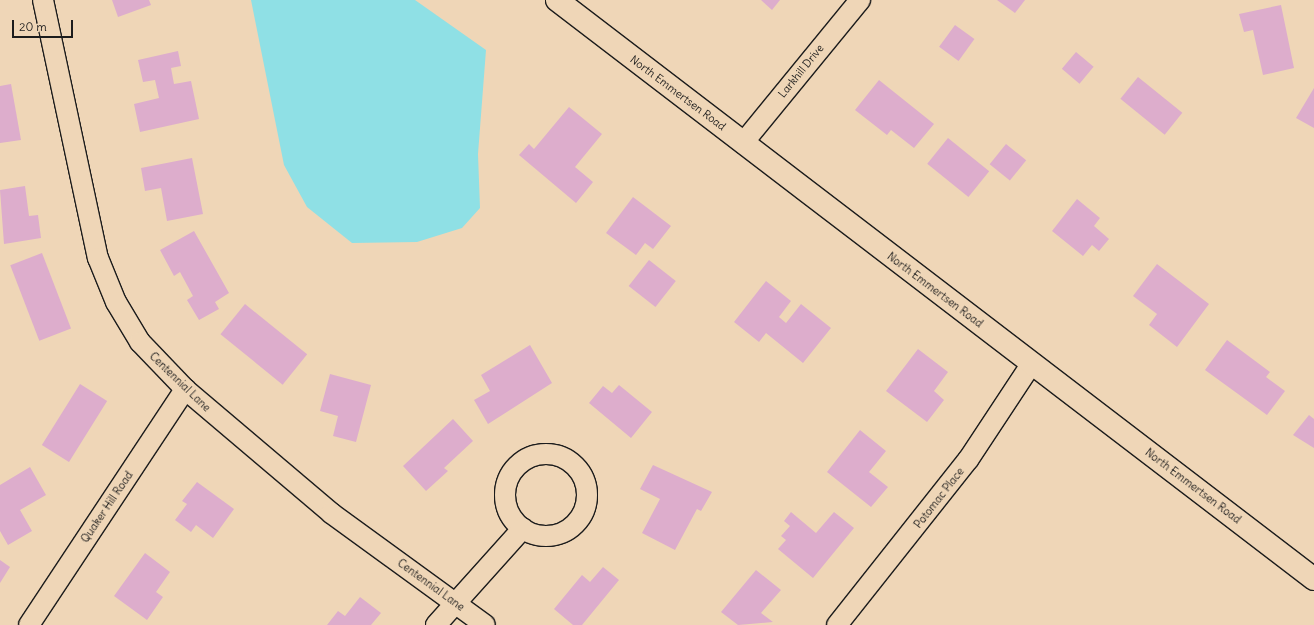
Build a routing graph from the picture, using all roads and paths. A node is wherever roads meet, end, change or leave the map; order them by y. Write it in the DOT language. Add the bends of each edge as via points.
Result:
graph roads {
  1 [pos="43,0"];
  2 [pos="556,0"];
  3 [pos="860,0"];
  4 [pos="743,143"];
  5 [pos="1032,363"];
  6 [pos="185,390"];
  7 [pos="523,528"];
  8 [pos="1314,579"];
  9 [pos="455,602"];
  10 [pos="28,625"];
  11 [pos="436,625"];
  12 [pos="485,625"];
  13 [pos="837,625"];
  1 -- 6 [label="street, Centennial Lane" via="106,280 140,342"];
  2 -- 4 [label="street, North Emmertsen Road"];
  3 -- 4 [label="street, Larkhill Drive"];
  4 -- 5 [label="street, North Emmertsen Road"];
  5 -- 8 [label="street, North Emmertsen Road"];
  5 -- 13 [label="street, Potomac Place" via="968,460"];
  6 -- 9 [label="street, Centennial Lane" via="331,513"];
  6 -- 10 [label="street, Quaker Hill Road"];
  7 -- 7 [label="street" via="509,513 505,498 511,473 523,461 543,454 569,460 584,477 588,492 581,518 571,529 554,536 534,535"];
  7 -- 9 [label="street"];
  9 -- 11 [label="street"];
  9 -- 12 [label="street, Centennial Lane"];
}
